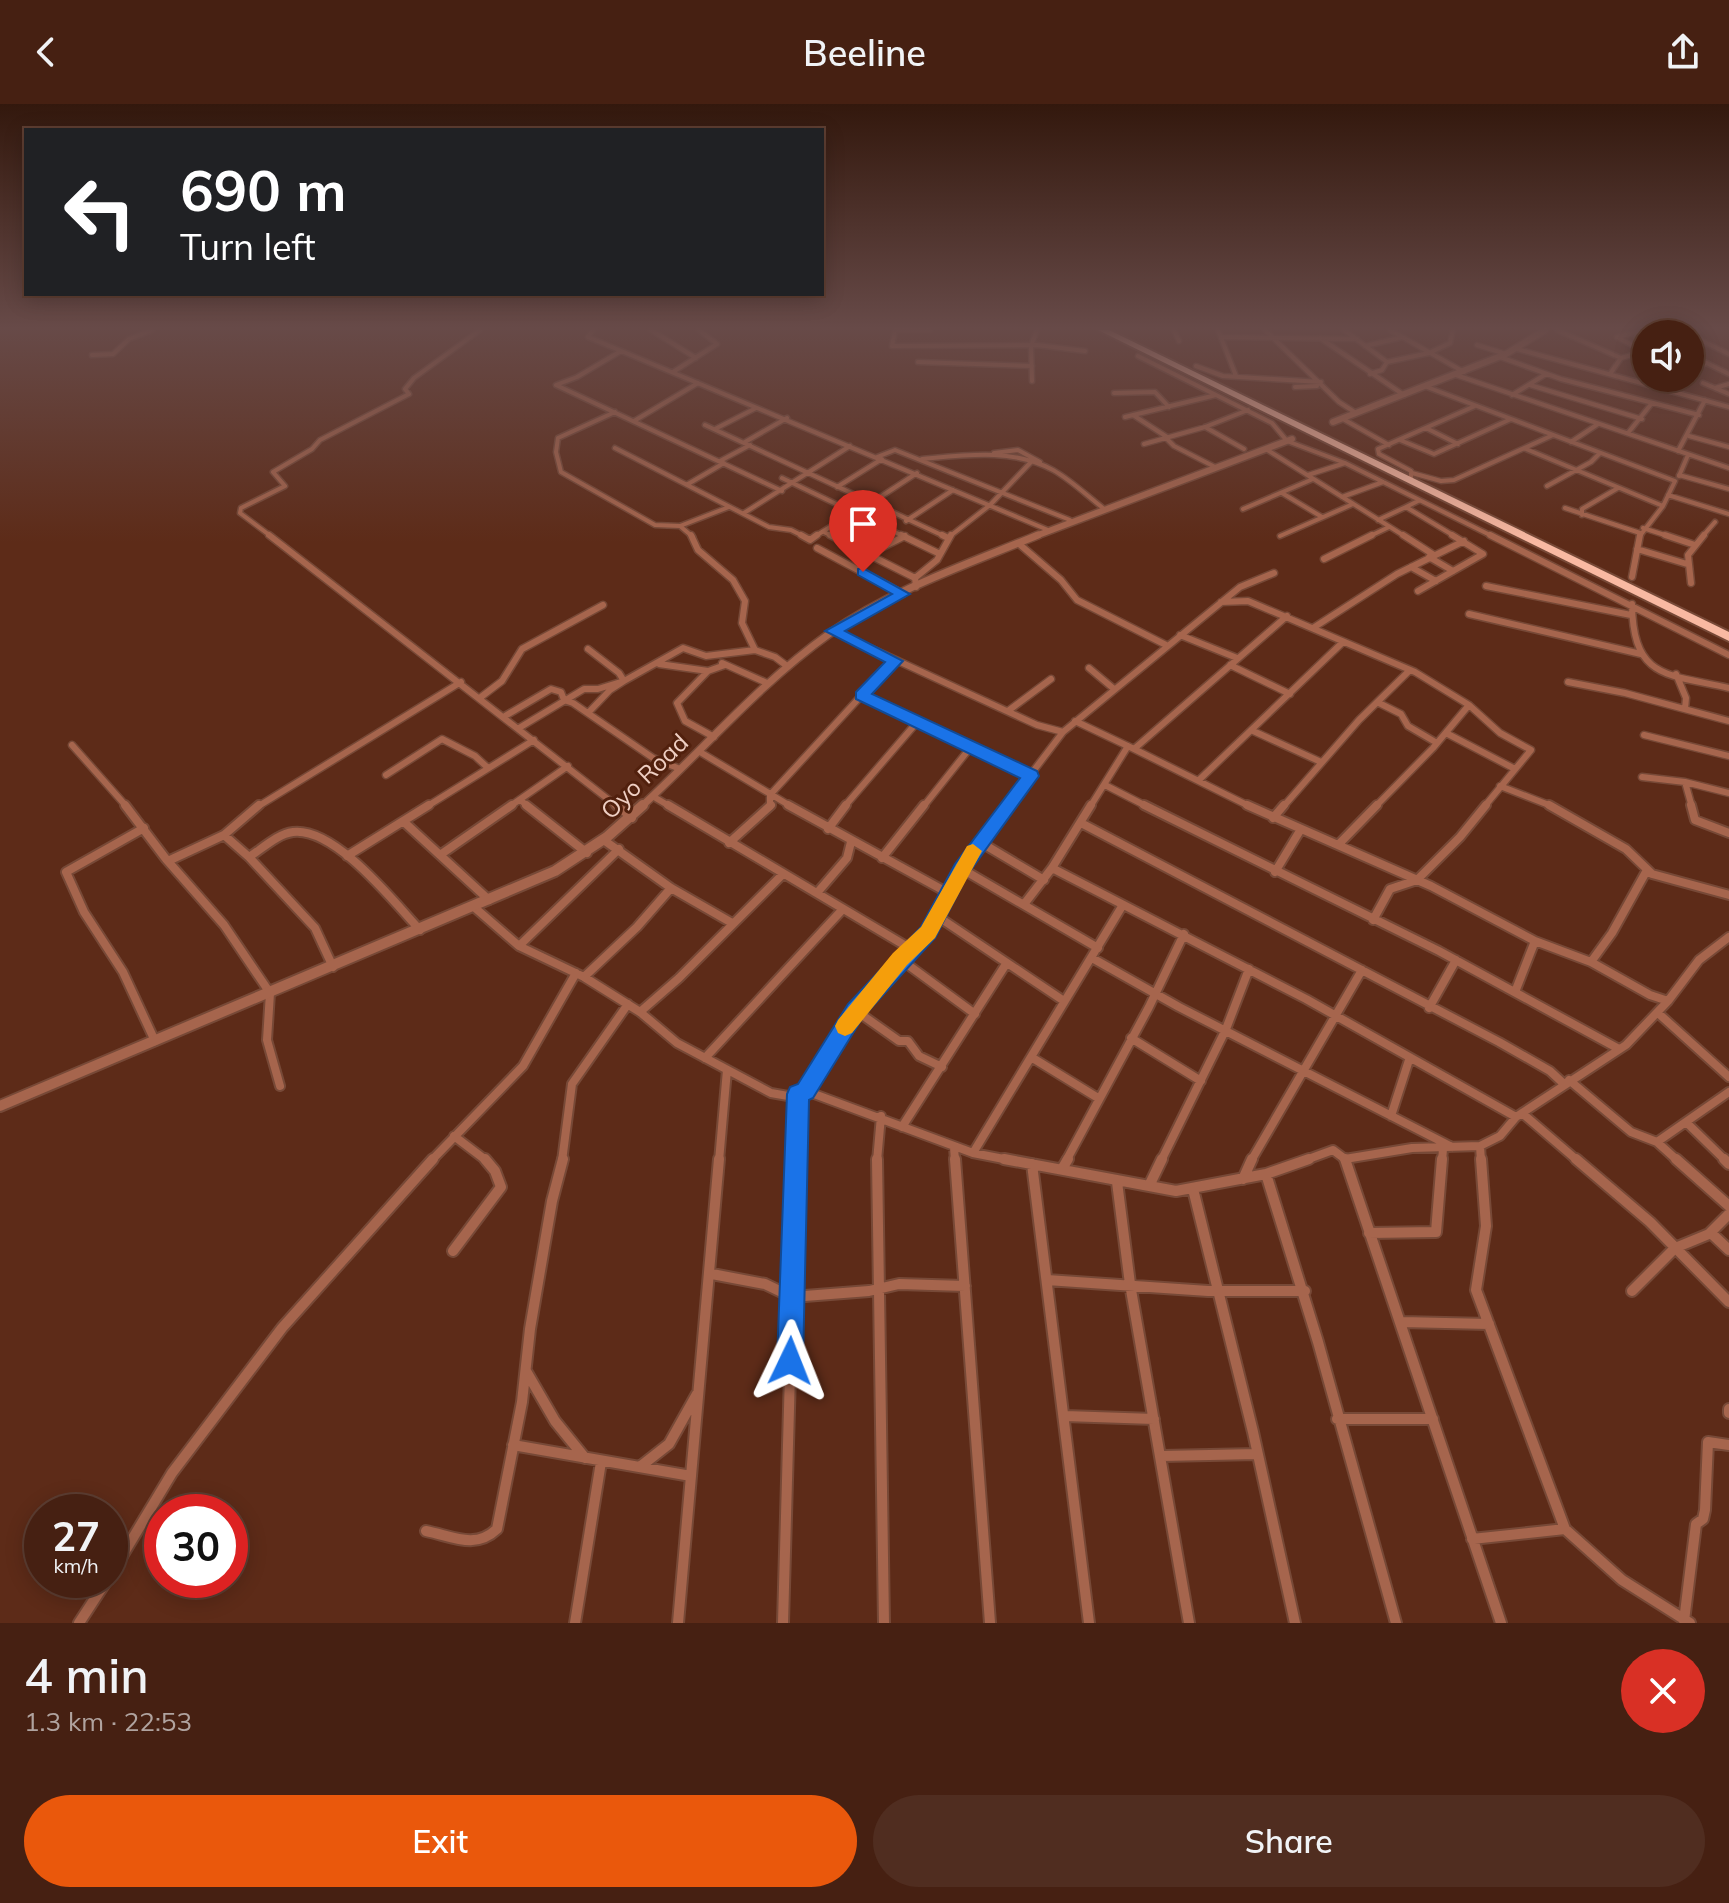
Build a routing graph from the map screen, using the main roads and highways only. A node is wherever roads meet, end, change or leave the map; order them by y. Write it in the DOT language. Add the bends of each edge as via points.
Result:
graph roads {
  1 [pos="1250,401"];
  2 [pos="1254,401"];
  3 [pos="1729,635"];
  1 -- 3 [label="highway"];
  2 -- 3 [label="highway"];
}
